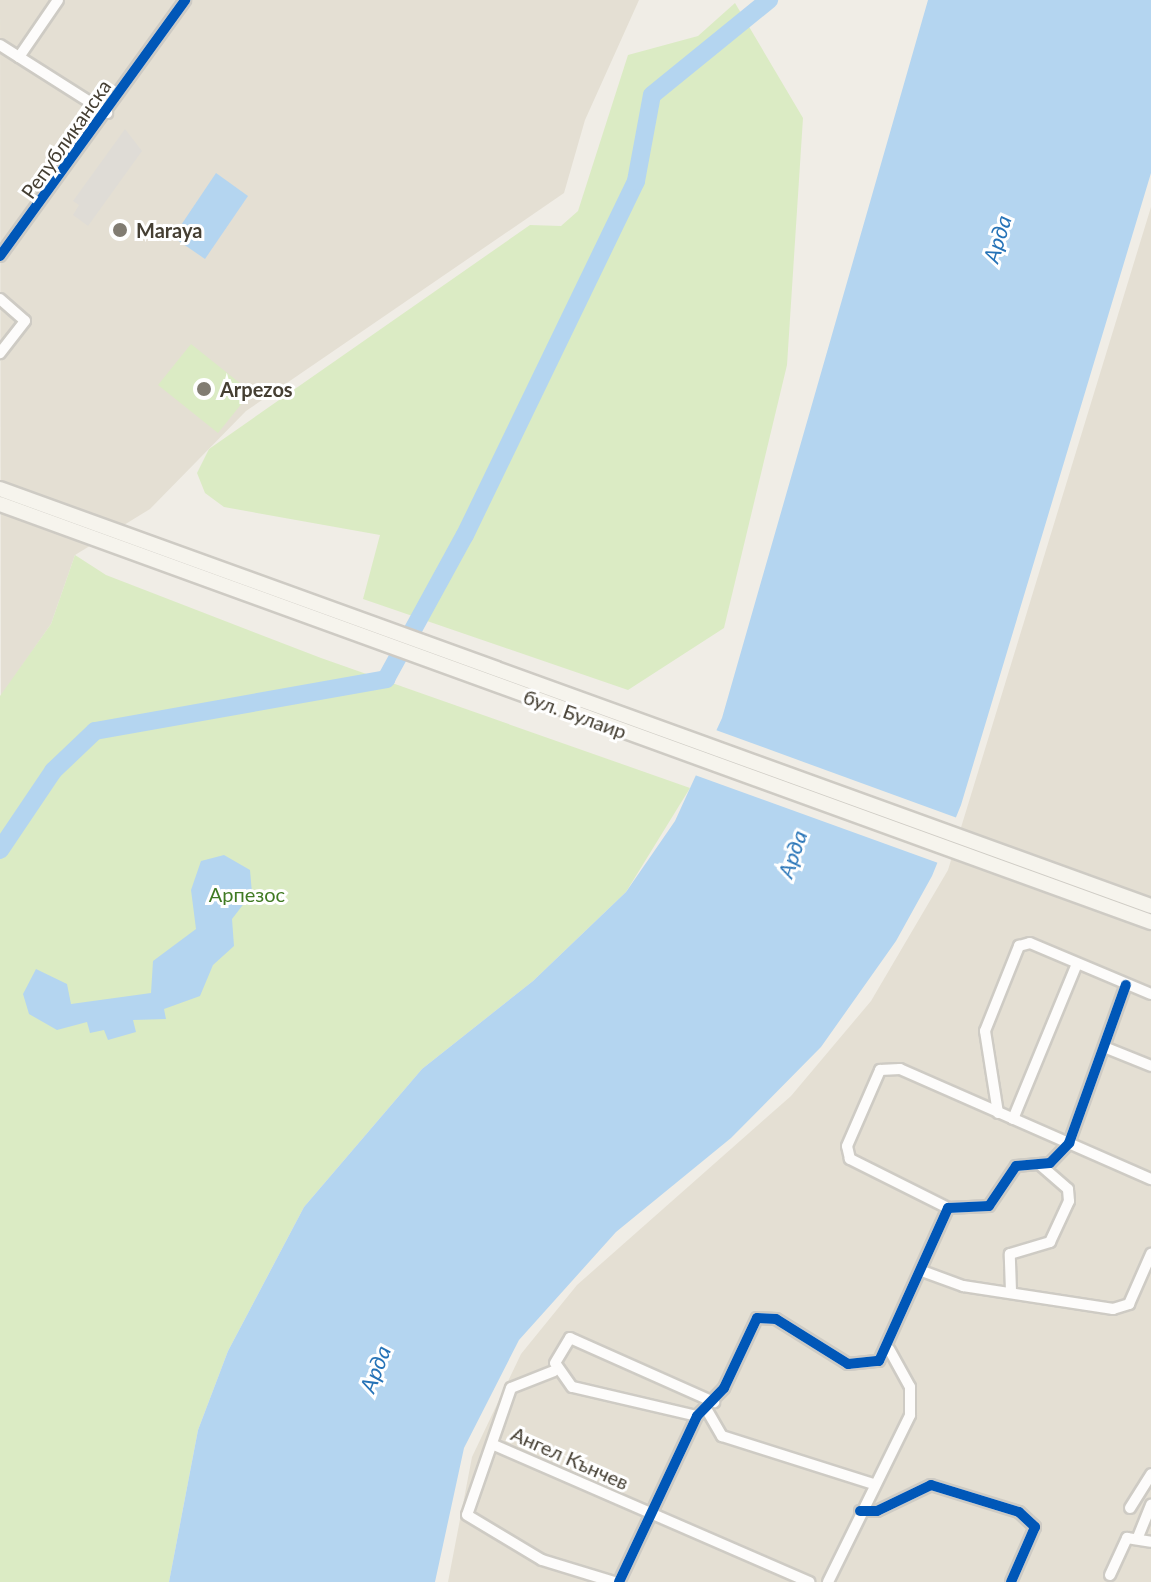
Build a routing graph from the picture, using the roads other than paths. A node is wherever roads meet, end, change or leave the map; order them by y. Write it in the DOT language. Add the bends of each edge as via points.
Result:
graph roads {
  1 [pos="58,0"];
  2 [pos="185,0"];
  3 [pos="0,45"];
  4 [pos="19,57"];
  5 [pos="107,113"];
  6 [pos="0,256"];
  7 [pos="0,299"];
  8 [pos="0,353"];
  9 [pos="0,489"];
  10 [pos="0,504"];
  11 [pos="1151,906"];
  12 [pos="1151,922"];
  13 [pos="1077,964"];
  14 [pos="1126,985"];
  15 [pos="1151,994"];
  16 [pos="1104,1047"];
  17 [pos="1151,1066"];
  18 [pos="998,1113"];
  19 [pos="1013,1119"];
  20 [pos="1069,1143"];
  21 [pos="1040,1165"];
  22 [pos="1151,1179"];
  23 [pos="948,1208"];
  24 [pos="1151,1254"];
  25 [pos="922,1271"];
  26 [pos="1011,1291"];
  27 [pos="889,1349"];
  28 [pos="554,1371"];
  29 [pos="706,1410"];
  30 [pos="494,1445"];
  31 [pos="1151,1474"];
  32 [pos="873,1484"];
  33 [pos="1151,1504"];
  34 [pos="1130,1508"];
  35 [pos="860,1511"];
  36 [pos="652,1514"];
  37 [pos="1138,1537"];
  38 [pos="1151,1542"];
  39 [pos="1110,1575"];
  40 [pos="617,1582"];
  41 [pos="809,1582"];
  42 [pos="828,1582"];
  43 [pos="1011,1582"];
  1 -- 4 [label="street"];
  2 -- 5 [label="street, Републиканска"];
  3 -- 4 [label="street"];
  4 -- 5 [label="street"];
  5 -- 6 [label="street, Републиканска"];
  7 -- 8 [label="street" via="25,321"];
  9 -- 11 [label="main road, бул. Булаир"];
  10 -- 12 [label="main road, бул. Булаир"];
  13 -- 14 [label="street"];
  13 -- 18 [label="street" via="1030,943 1012,957 985,1031"];
  13 -- 19 [label="street"];
  14 -- 15 [label="street"];
  14 -- 16 [label="street"];
  16 -- 17 [label="street"];
  16 -- 20 [label="street"];
  18 -- 19 [label="street"];
  18 -- 23 [label="street" via="900,1069 880,1070 870,1083 847,1146 850,1159"];
  19 -- 20 [label="street"];
  20 -- 21 [label="street"];
  20 -- 22 [label="street"];
  21 -- 23 [label="street" via="1016,1166 989,1206"];
  21 -- 26 [label="street" via="1068,1189 1069,1201 1050,1242 1010,1254"];
  23 -- 25 [label="street"];
  24 -- 26 [label="street" via="1129,1304 1113,1309"];
  25 -- 26 [label="street" via="963,1286"];
  25 -- 27 [label="street"];
  27 -- 29 [label="street" via="863,1368 776,1319 757,1318"];
  27 -- 32 [label="street" via="913,1402"];
  28 -- 29 [label="street" via="572,1387"];
  28 -- 29 [label="street" via="570,1338"];
  28 -- 30 [label="street" via="511,1388"];
  29 -- 32 [label="street" via="722,1436"];
  29 -- 36 [label="street"];
  30 -- 36 [label="street, Ангел Кънчев"];
  30 -- 40 [label="street" via="467,1515 542,1560"];
  31 -- 34 [label="street"];
  32 -- 35 [label="street"];
  33 -- 37 [label="street"];
  35 -- 42 [label="street"];
  35 -- 43 [label="street" via="877,1511 931,1485 1030,1519 1035,1527"];
  36 -- 40 [label="street"];
  36 -- 41 [label="street, Ангел Кънчев"];
  37 -- 38 [label="street"];
  37 -- 39 [label="street" via="1123,1542"];
}
